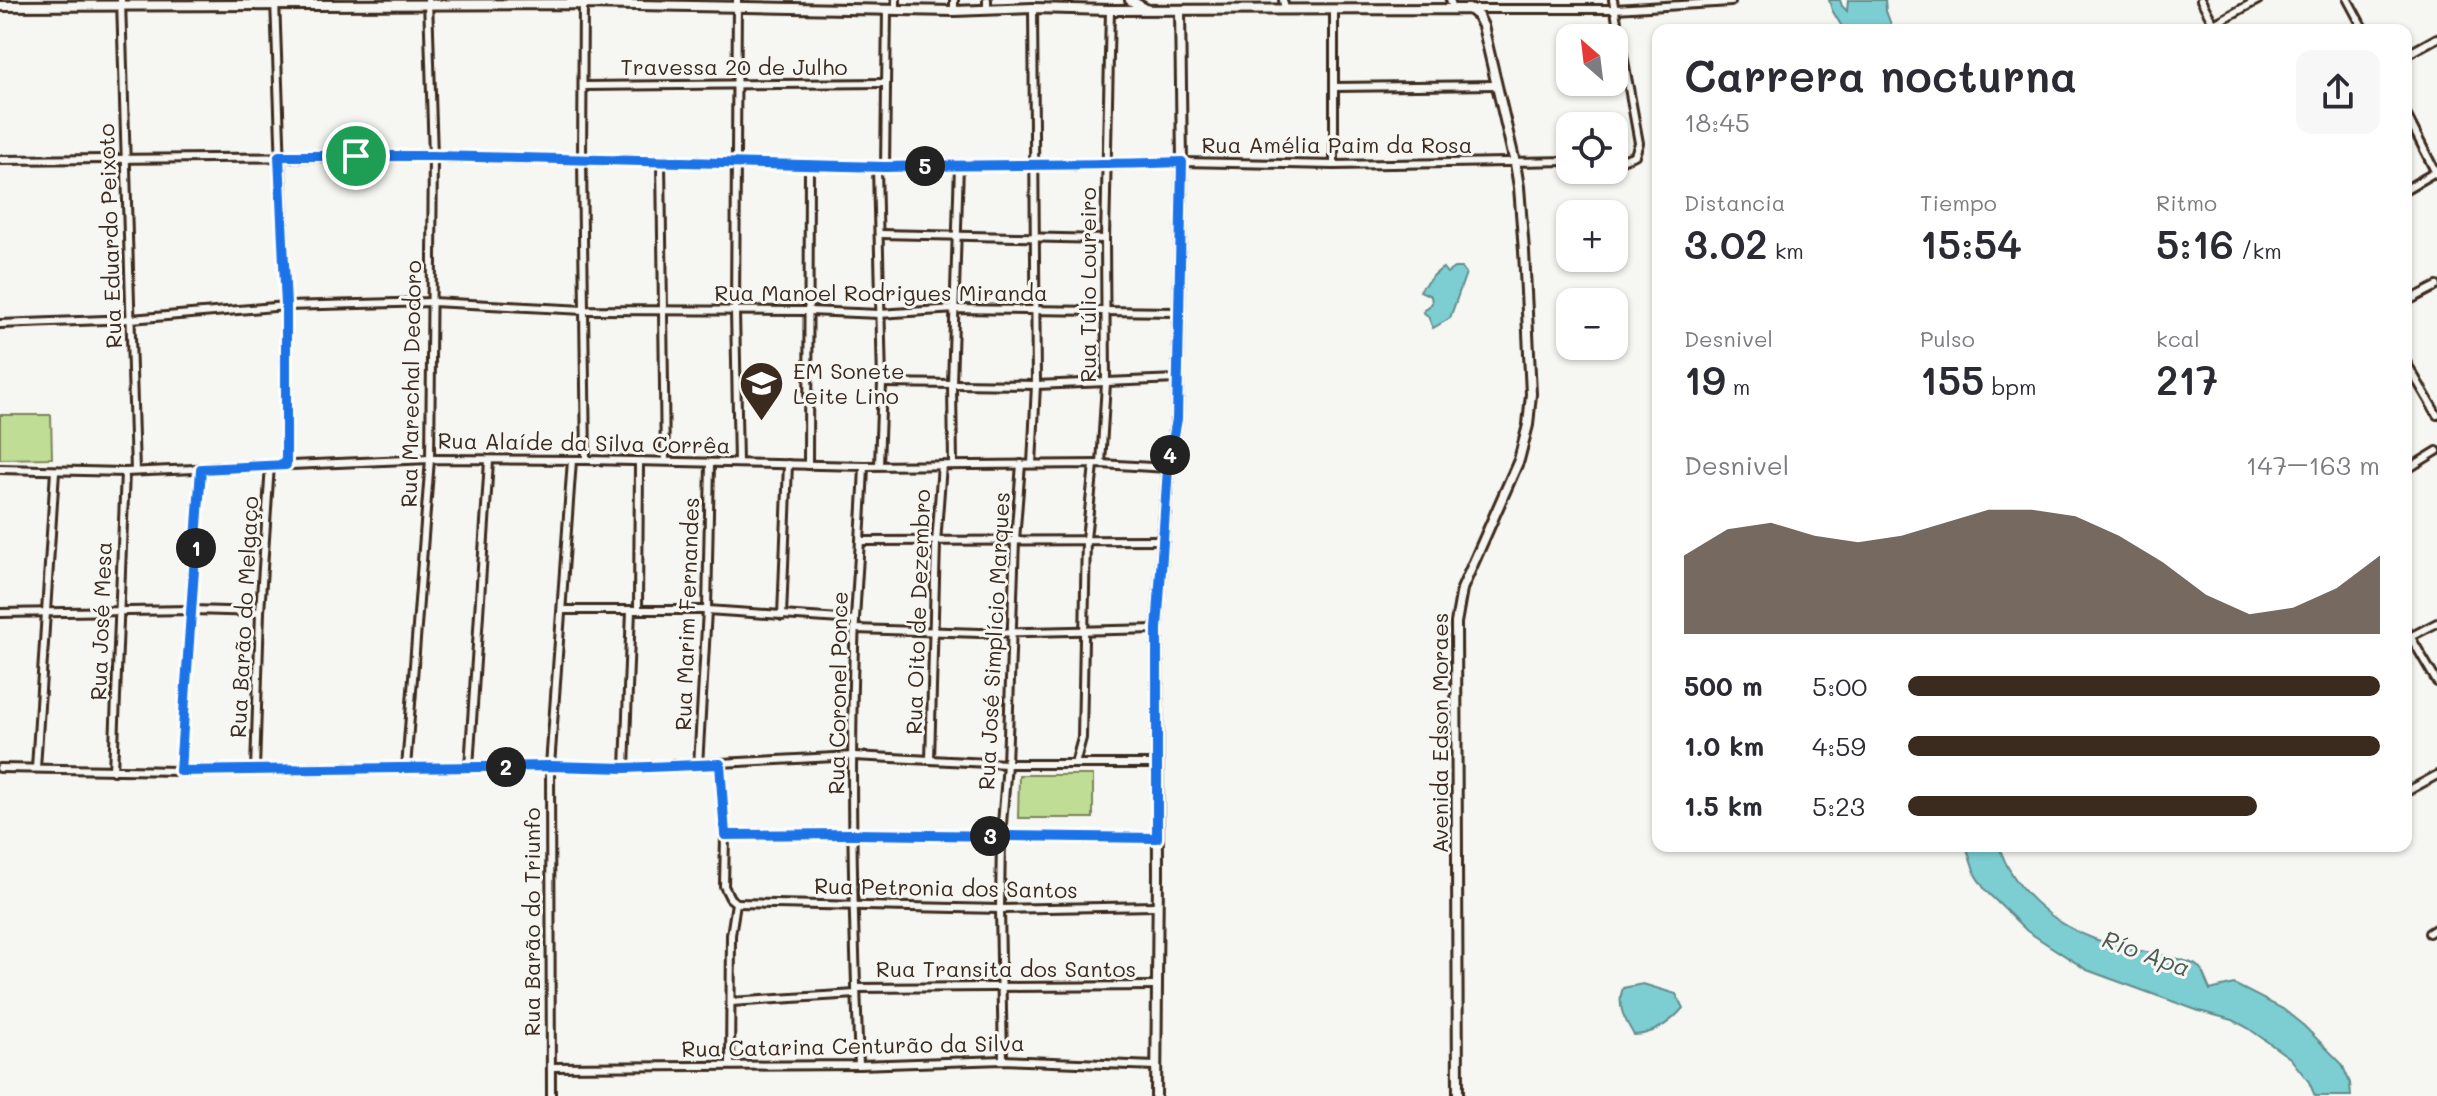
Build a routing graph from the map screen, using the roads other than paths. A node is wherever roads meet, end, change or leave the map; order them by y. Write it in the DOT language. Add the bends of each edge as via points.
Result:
graph roads {
  1 [pos="954,0"];
  2 [pos="1130,0"];
  3 [pos="1613,0"];
  4 [pos="2201,0"];
  5 [pos="2258,0"];
  6 [pos="2348,0"];
  7 [pos="1731,1"];
  8 [pos="121,2"];
  9 [pos="275,2"];
  10 [pos="583,2"];
  11 [pos="428,3"];
  12 [pos="737,3"];
  13 [pos="1452,4"];
  14 [pos="987,5"];
  15 [pos="1082,5"];
  16 [pos="1284,5"];
  17 [pos="0,6"];
  18 [pos="893,6"];
  19 [pos="1033,8"];
  20 [pos="1334,9"];
  21 [pos="1469,9"];
  22 [pos="1615,9"];
  23 [pos="1110,10"];
  24 [pos="1146,10"];
  25 [pos="1180,10"];
  26 [pos="954,11"];
  27 [pos="2213,24"];
  28 [pos="2221,24"];
  29 [pos="2361,24"];
  30 [pos="2437,38"];
  31 [pos="2412,52"];
  32 [pos="885,83"];
  33 [pos="1497,85"];
  34 [pos="584,86"];
  35 [pos="736,86"];
  36 [pos="1334,87"];
  37 [pos="2412,126"];
  38 [pos="279,156"];
  39 [pos="433,156"];
  40 [pos="1628,158"];
  41 [pos="0,160"];
  42 [pos="126,160"];
  43 [pos="582,160"];
  44 [pos="661,162"];
  45 [pos="1182,162"];
  46 [pos="1556,162"];
  47 [pos="736,163"];
  48 [pos="1515,163"];
  49 [pos="959,165"];
  50 [pos="1107,165"];
  51 [pos="1334,165"];
  52 [pos="809,166"];
  53 [pos="1035,166"];
  54 [pos="881,167"];
  55 [pos="2436,173"];
  56 [pos="2412,186"];
  57 [pos="880,234"];
  58 [pos="958,237"];
  59 [pos="1035,237"];
  60 [pos="1105,239"];
  61 [pos="2437,286"];
  62 [pos="2412,299"];
  63 [pos="432,302"];
  64 [pos="286,306"];
  65 [pos="956,309"];
  66 [pos="584,310"];
  67 [pos="663,311"];
  68 [pos="735,311"];
  69 [pos="809,311"];
  70 [pos="1035,311"];
  71 [pos="1105,312"];
  72 [pos="1177,312"];
  73 [pos="879,314"];
  74 [pos="131,319"];
  75 [pos="0,324"];
  76 [pos="2412,372"];
  77 [pos="1177,379"];
  78 [pos="882,383"];
  79 [pos="1106,383"];
  80 [pos="952,384"];
  81 [pos="1036,385"];
  82 [pos="2437,415"];
  83 [pos="2437,451"];
  84 [pos="430,459"];
  85 [pos="572,460"];
  86 [pos="586,460"];
  87 [pos="489,461"];
  88 [pos="665,461"];
  89 [pos="639,463"];
  90 [pos="738,463"];
  91 [pos="710,464"];
  92 [pos="788,464"];
  93 [pos="1021,464"];
  94 [pos="1032,464"];
  95 [pos="270,465"];
  96 [pos="286,465"];
  97 [pos="808,465"];
  98 [pos="879,465"];
  99 [pos="942,465"];
  100 [pos="953,465"];
  101 [pos="1098,465"];
  102 [pos="864,466"];
  103 [pos="2412,466"];
  104 [pos="1168,468"];
  105 [pos="0,469"];
  106 [pos="201,469"];
  107 [pos="55,471"];
  108 [pos="135,471"];
  109 [pos="125,472"];
  110 [pos="1086,539"];
  111 [pos="1015,540"];
  112 [pos="1164,540"];
  113 [pos="861,541"];
  114 [pos="936,543"];
  115 [pos="192,610"];
  116 [pos="562,610"];
  117 [pos="634,610"];
  118 [pos="707,610"];
  119 [pos="120,611"];
  120 [pos="260,612"];
  121 [pos="0,613"];
  122 [pos="47,613"];
  123 [pos="782,616"];
  124 [pos="855,620"];
  125 [pos="2437,623"];
  126 [pos="855,629"];
  127 [pos="1085,629"];
  128 [pos="1157,629"];
  129 [pos="1012,631"];
  130 [pos="935,632"];
  131 [pos="2412,636"];
  132 [pos="2412,644"];
  133 [pos="2437,682"];
  134 [pos="854,756"];
  135 [pos="930,760"];
  136 [pos="720,764"];
  137 [pos="1007,764"];
  138 [pos="1075,764"];
  139 [pos="1156,764"];
  140 [pos="550,766"];
  141 [pos="698,766"];
  142 [pos="469,767"];
  143 [pos="0,768"];
  144 [pos="36,768"];
  145 [pos="406,768"];
  146 [pos="625,768"];
  147 [pos="255,770"];
  148 [pos="113,771"];
  149 [pos="180,771"];
  150 [pos="2437,775"];
  151 [pos="2412,789"];
  152 [pos="853,834"];
  153 [pos="725,835"];
  154 [pos="1001,836"];
  155 [pos="1157,838"];
  156 [pos="736,903"];
  157 [pos="855,905"];
  158 [pos="1156,906"];
  159 [pos="1000,909"];
  160 [pos="2437,928"];
  161 [pos="2429,933"];
  162 [pos="1156,986"];
  163 [pos="1002,987"];
  164 [pos="856,991"];
  165 [pos="731,1002"];
  166 [pos="1003,1060"];
  167 [pos="730,1065"];
  168 [pos="859,1065"];
  169 [pos="1156,1066"];
  170 [pos="551,1067"];
  171 [pos="551,1096"];
  172 [pos="1156,1096"];
  173 [pos="1458,1096"];
  1 -- 26 [label="street"];
  2 -- 24 [label="street"];
  3 -- 22 [label="street"];
  4 -- 27 [label="street"];
  5 -- 28 [label="street"];
  6 -- 29 [label="street"];
  7 -- 22 [label="street"];
  8 -- 9 [label="street"];
  8 -- 17 [label="street"];
  8 -- 42 [label="street, Rua Eduardo Peixoto"];
  9 -- 11 [label="street"];
  9 -- 38 [label="street"];
  10 -- 11 [label="street"];
  10 -- 12 [label="street"];
  10 -- 34 [label="street"];
  11 -- 39 [label="street, Rua Marechal Deodoro"];
  12 -- 18 [label="street"];
  12 -- 35 [label="street"];
  13 -- 20 [label="street"];
  13 -- 21 [label="street"];
  14 -- 19 [label="street"];
  14 -- 26 [label="street"];
  15 -- 19 [label="street"];
  15 -- 23 [label="street"];
  16 -- 20 [label="street"];
  16 -- 25 [label="street"];
  18 -- 26 [label="street"];
  18 -- 32 [label="street"];
  19 -- 53 [label="street"];
  20 -- 36 [label="street"];
  21 -- 22 [label="street"];
  21 -- 33 [label="street, Avenida Edson Moraes" via="1483,26"];
  22 -- 40 [label="street" via="1639,143"];
  23 -- 24 [label="street"];
  23 -- 50 [label="street, Rua Túlio Loureiro"];
  24 -- 25 [label="street"];
  25 -- 45 [label="street"];
  30 -- 31 [label="street"];
  32 -- 35 [label="street, Travessa 20 de Julho"];
  32 -- 54 [label="street"];
  33 -- 36 [label="street"];
  33 -- 48 [label="street, Avenida Edson Moraes"];
  34 -- 35 [label="street, Travessa 20 de Julho"];
  34 -- 43 [label="street"];
  35 -- 47 [label="street"];
  36 -- 51 [label="street"];
  37 -- 55 [label="street"];
  38 -- 39 [label="street, Rua Amélia Paim da Rosa"];
  38 -- 42 [label="street, Rua Amélia Paim da Rosa"];
  38 -- 64 [label="street"];
  39 -- 43 [label="street, Rua Amélia Paim da Rosa"];
  39 -- 63 [label="street, Rua Marechal Deodoro"];
  41 -- 42 [label="street, Rua Amélia Paim da Rosa"];
  42 -- 74 [label="street, Rua Eduardo Peixoto"];
  43 -- 44 [label="street, Rua Amélia Paim da Rosa"];
  43 -- 66 [label="street"];
  44 -- 47 [label="street, Rua Amélia Paim da Rosa"];
  44 -- 67 [label="street"];
  45 -- 50 [label="street, Rua Amélia Paim da Rosa"];
  45 -- 51 [label="street, Rua Amélia Paim da Rosa"];
  45 -- 72 [label="street"];
  46 -- 48 [label="street, Rua Amélia Paim da Rosa"];
  47 -- 52 [label="street, Rua Amélia Paim da Rosa"];
  47 -- 68 [label="street"];
  48 -- 51 [label="street, Rua Amélia Paim da Rosa"];
  48 -- 173 [label="street, Avenida Edson Moraes" via="1530,355 1528,425 1510,482 1462,589 1456,623"];
  49 -- 53 [label="street, Rua Amélia Paim da Rosa"];
  49 -- 54 [label="street, Rua Amélia Paim da Rosa"];
  49 -- 58 [label="street, Rua Oito de Dezembro"];
  50 -- 53 [label="street, Rua Amélia Paim da Rosa"];
  50 -- 60 [label="street, Rua Túlio Loureiro"];
  52 -- 54 [label="street, Rua Amélia Paim da Rosa"];
  52 -- 69 [label="street"];
  53 -- 59 [label="street"];
  54 -- 57 [label="street"];
  55 -- 56 [label="street"];
  57 -- 58 [label="street"];
  57 -- 73 [label="street"];
  58 -- 59 [label="street"];
  58 -- 65 [label="street, Rua Oito de Dezembro"];
  59 -- 60 [label="street"];
  59 -- 70 [label="street"];
  60 -- 71 [label="street, Rua Túlio Loureiro"];
  61 -- 62 [label="street"];
  63 -- 64 [label="street, Rua Manoel Rodrigues Miranda"];
  63 -- 66 [label="street, Rua Manoel Rodrigues Miranda"];
  63 -- 84 [label="street, Rua Marechal Deodoro"];
  64 -- 74 [label="street, Rua Manoel Rodrigues Miranda"];
  64 -- 96 [label="street"];
  65 -- 70 [label="street, Rua Manoel Rodrigues Miranda"];
  65 -- 73 [label="street, Rua Manoel Rodrigues Miranda"];
  65 -- 80 [label="street, Rua Oito de Dezembro"];
  66 -- 67 [label="street, Rua Manoel Rodrigues Miranda"];
  66 -- 86 [label="street"];
  67 -- 68 [label="street, Rua Manoel Rodrigues Miranda"];
  67 -- 88 [label="street"];
  68 -- 69 [label="street, Rua Manoel Rodrigues Miranda"];
  68 -- 90 [label="street"];
  69 -- 73 [label="street, Rua Manoel Rodrigues Miranda"];
  69 -- 97 [label="street"];
  70 -- 71 [label="street, Rua Manoel Rodrigues Miranda"];
  70 -- 81 [label="street"];
  71 -- 72 [label="street, Rua Manoel Rodrigues Miranda"];
  71 -- 79 [label="street, Rua Túlio Loureiro"];
  72 -- 77 [label="street"];
  73 -- 78 [label="street"];
  74 -- 75 [label="street, Rua Manoel Rodrigues Miranda"];
  74 -- 108 [label="street, Rua Eduardo Peixoto"];
  76 -- 82 [label="street"];
  77 -- 79 [label="street"];
  77 -- 104 [label="street" via="1177,419"];
  78 -- 80 [label="street"];
  78 -- 98 [label="street"];
  79 -- 81 [label="street"];
  79 -- 101 [label="street, Rua Túlio Loureiro"];
  80 -- 81 [label="street"];
  80 -- 100 [label="street, Rua Oito de Dezembro"];
  81 -- 94 [label="street"];
  83 -- 103 [label="street"];
  84 -- 87 [label="street, Rua Alaíde da Silva Corrêa"];
  84 -- 96 [label="street, Rua Alaíde da Silva Corrêa"];
  84 -- 145 [label="street, Rua Marechal Deodoro"];
  85 -- 86 [label="street, Rua Alaíde da Silva Corrêa"];
  85 -- 87 [label="street, Rua Alaíde da Silva Corrêa"];
  85 -- 116 [label="street, Rua Barão do Triunfo"];
  86 -- 89 [label="street, Rua Alaíde da Silva Corrêa"];
  87 -- 142 [label="street"];
  88 -- 89 [label="street, Rua Alaíde da Silva Corrêa"];
  88 -- 91 [label="street, Rua Alaíde da Silva Corrêa"];
  89 -- 117 [label="street"];
  90 -- 91 [label="street, Rua Alaíde da Silva Corrêa"];
  90 -- 92 [label="street, Rua Alaíde da Silva Corrêa"];
  91 -- 118 [label="street, Rua Marim Fernandes"];
  92 -- 97 [label="street, Rua Alaíde da Silva Corrêa"];
  92 -- 123 [label="street"];
  93 -- 94 [label="street, Rua Alaíde da Silva Corrêa"];
  93 -- 100 [label="street, Rua Alaíde da Silva Corrêa"];
  93 -- 111 [label="street, Rua José Simplício Marques"];
  94 -- 101 [label="street, Rua Alaíde da Silva Corrêa"];
  95 -- 96 [label="street, Rua Alaíde da Silva Corrêa"];
  95 -- 106 [label="street, Rua Alaíde da Silva Corrêa"];
  95 -- 120 [label="street, Rua Barão do Melgaço"];
  97 -- 102 [label="street, Rua Alaíde da Silva Corrêa"];
  98 -- 99 [label="street, Rua Alaíde da Silva Corrêa"];
  98 -- 102 [label="street, Rua Alaíde da Silva Corrêa"];
  99 -- 100 [label="street, Rua Alaíde da Silva Corrêa"];
  99 -- 114 [label="street, Rua Oito de Dezembro"];
  101 -- 104 [label="street, Rua Alaíde da Silva Corrêa"];
  101 -- 110 [label="street, Rua Túlio Loureiro"];
  102 -- 113 [label="street, Rua Coronel Ponce"];
  104 -- 112 [label="street"];
  105 -- 107 [label="street, Rua Alaíde da Silva Corrêa"];
  106 -- 108 [label="street, Rua Alaíde da Silva Corrêa"];
  106 -- 115 [label="street"];
  107 -- 109 [label="street, Rua Alaíde da Silva Corrêa"];
  107 -- 122 [label="street"];
  108 -- 109 [label="street, Rua Alaíde da Silva Corrêa"];
  109 -- 119 [label="street, Rua José Mesa"];
  110 -- 111 [label="street"];
  110 -- 112 [label="street"];
  110 -- 127 [label="street, Rua Túlio Loureiro"];
  111 -- 114 [label="street"];
  111 -- 129 [label="street, Rua José Simplício Marques"];
  112 -- 128 [label="street"];
  113 -- 114 [label="street"];
  113 -- 124 [label="street, Rua Coronel Ponce"];
  114 -- 130 [label="street, Rua Oito de Dezembro"];
  115 -- 119 [label="street"];
  115 -- 120 [label="street"];
  115 -- 149 [label="street"];
  116 -- 117 [label="street"];
  116 -- 140 [label="street, Rua Barão do Triunfo"];
  117 -- 118 [label="street"];
  117 -- 146 [label="street"];
  118 -- 123 [label="street"];
  118 -- 141 [label="street, Rua Marim Fernandes"];
  119 -- 122 [label="street"];
  119 -- 148 [label="street, Rua José Mesa"];
  120 -- 147 [label="street, Rua Barão do Melgaço"];
  121 -- 122 [label="street"];
  122 -- 144 [label="street"];
  123 -- 124 [label="street"];
  124 -- 126 [label="street, Rua Coronel Ponce"];
  125 -- 131 [label="street"];
  126 -- 130 [label="street"];
  126 -- 134 [label="street, Rua Coronel Ponce"];
  127 -- 128 [label="street"];
  127 -- 129 [label="street"];
  127 -- 138 [label="street" via="1082,738"];
  128 -- 139 [label="street"];
  129 -- 130 [label="street"];
  129 -- 137 [label="street, Rua José Simplício Marques"];
  130 -- 135 [label="street, Rua Oito de Dezembro"];
  132 -- 133 [label="street"];
  134 -- 135 [label="street"];
  134 -- 136 [label="street"];
  134 -- 152 [label="street, Rua Coronel Ponce"];
  135 -- 137 [label="street"];
  136 -- 141 [label="street"];
  136 -- 153 [label="street"];
  137 -- 138 [label="street"];
  137 -- 154 [label="street, Rua José Simplício Marques"];
  138 -- 139 [label="street"];
  139 -- 155 [label="street"];
  140 -- 142 [label="street"];
  140 -- 146 [label="street"];
  140 -- 170 [label="street, Rua Barão do Triunfo"];
  141 -- 146 [label="street"];
  142 -- 145 [label="street"];
  143 -- 144 [label="street"];
  144 -- 148 [label="street"];
  145 -- 147 [label="street"];
  147 -- 149 [label="street"];
  148 -- 149 [label="street"];
  150 -- 151 [label="street"];
  152 -- 153 [label="street"];
  152 -- 154 [label="street"];
  152 -- 157 [label="street, Rua Coronel Ponce"];
  153 -- 156 [label="street" via="724,886"];
  154 -- 155 [label="street"];
  154 -- 159 [label="street, Rua José Simplício Marques"];
  155 -- 158 [label="street"];
  156 -- 157 [label="street, Rua Petronia dos Santos"];
  156 -- 165 [label="street"];
  157 -- 159 [label="street, Rua Petronia dos Santos"];
  157 -- 164 [label="street, Rua Coronel Ponce"];
  158 -- 159 [label="street, Rua Petronia dos Santos"];
  158 -- 162 [label="street"];
  159 -- 163 [label="street, Rua José Simplício Marques"];
  160 -- 161 [label="street"];
  162 -- 163 [label="street, Rua Transita dos Santos"];
  162 -- 169 [label="street"];
  163 -- 164 [label="street, Rua Transita dos Santos"];
  163 -- 166 [label="street, Rua José Simplício Marques"];
  164 -- 165 [label="street, Rua Transita dos Santos"];
  164 -- 168 [label="street, Rua Coronel Ponce"];
  165 -- 167 [label="street"];
  166 -- 168 [label="street, Rua Catarina Centurão da Silva"];
  166 -- 169 [label="street, Rua Catarina Centurão da Silva"];
  167 -- 168 [label="street, Rua Catarina Centurão da Silva"];
  167 -- 170 [label="street, Rua Catarina Centurão da Silva"];
  169 -- 172 [label="street"];
  170 -- 171 [label="street, Rua Barão do Triunfo"];
}
